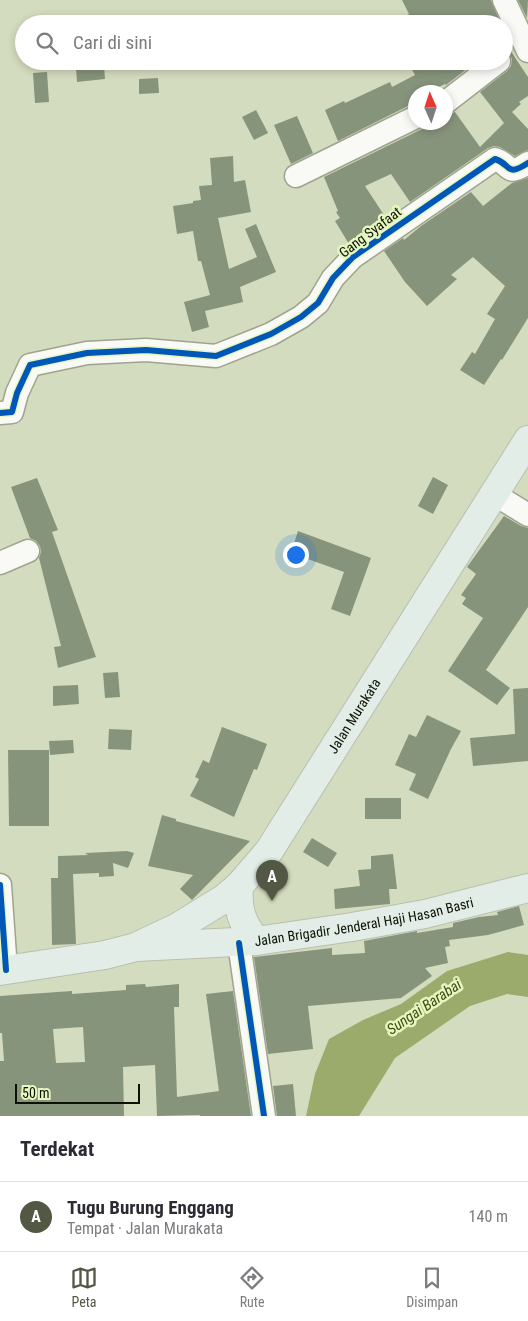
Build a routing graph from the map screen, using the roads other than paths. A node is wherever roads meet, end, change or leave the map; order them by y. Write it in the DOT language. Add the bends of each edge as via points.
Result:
graph roads {
  1 [pos="504,0"];
  2 [pos="511,15"];
  3 [pos="513,19"];
  4 [pos="526,47"];
  5 [pos="513,54"];
  6 [pos="488,70"];
  7 [pos="453,97"];
  8 [pos="408,122"];
  9 [pos="528,163"];
  10 [pos="296,176"];
  11 [pos="0,413"];
  12 [pos="528,440"];
  13 [pos="494,494"];
  14 [pos="528,515"];
  15 [pos="28,550"];
  16 [pos="0,562"];
  17 [pos="0,885"];
  18 [pos="239,886"];
  19 [pos="528,888"];
  20 [pos="248,942"];
  21 [pos="136,947"];
  22 [pos="3,971"];
  23 [pos="264,1116"];
  1 -- 2 [label="street"];
  3 -- 4 [label="street"];
  4 -- 5 [label="street"];
  6 -- 7 [label="street"];
  8 -- 10 [label="street"];
  9 -- 11 [label="street, Gang Syafaat" via="513,171 494,159 458,183 353,257 333,278 318,303 272,334 216,356 146,350 86,353 30,365 12,412"];
  12 -- 13 [label="main road, Jalan Murakata"];
  13 -- 14 [label="street"];
  13 -- 18 [label="main road, Jalan Murakata" via="269,851"];
  15 -- 16 [label="street"];
  17 -- 22 [label="street"];
  18 -- 20 [label="main road" via="240,914"];
  18 -- 21 [label="main road, Jalan Murakata" via="178,927"];
  19 -- 20 [label="main road, Jalan Brigadir Jenderal Haji Hasan Basri" via="425,914"];
  20 -- 21 [label="main road, Jalan Brigadir Jenderal Haji Hasan Basri"];
  20 -- 23 [label="street"];
  21 -- 22 [label="main road"];
}
